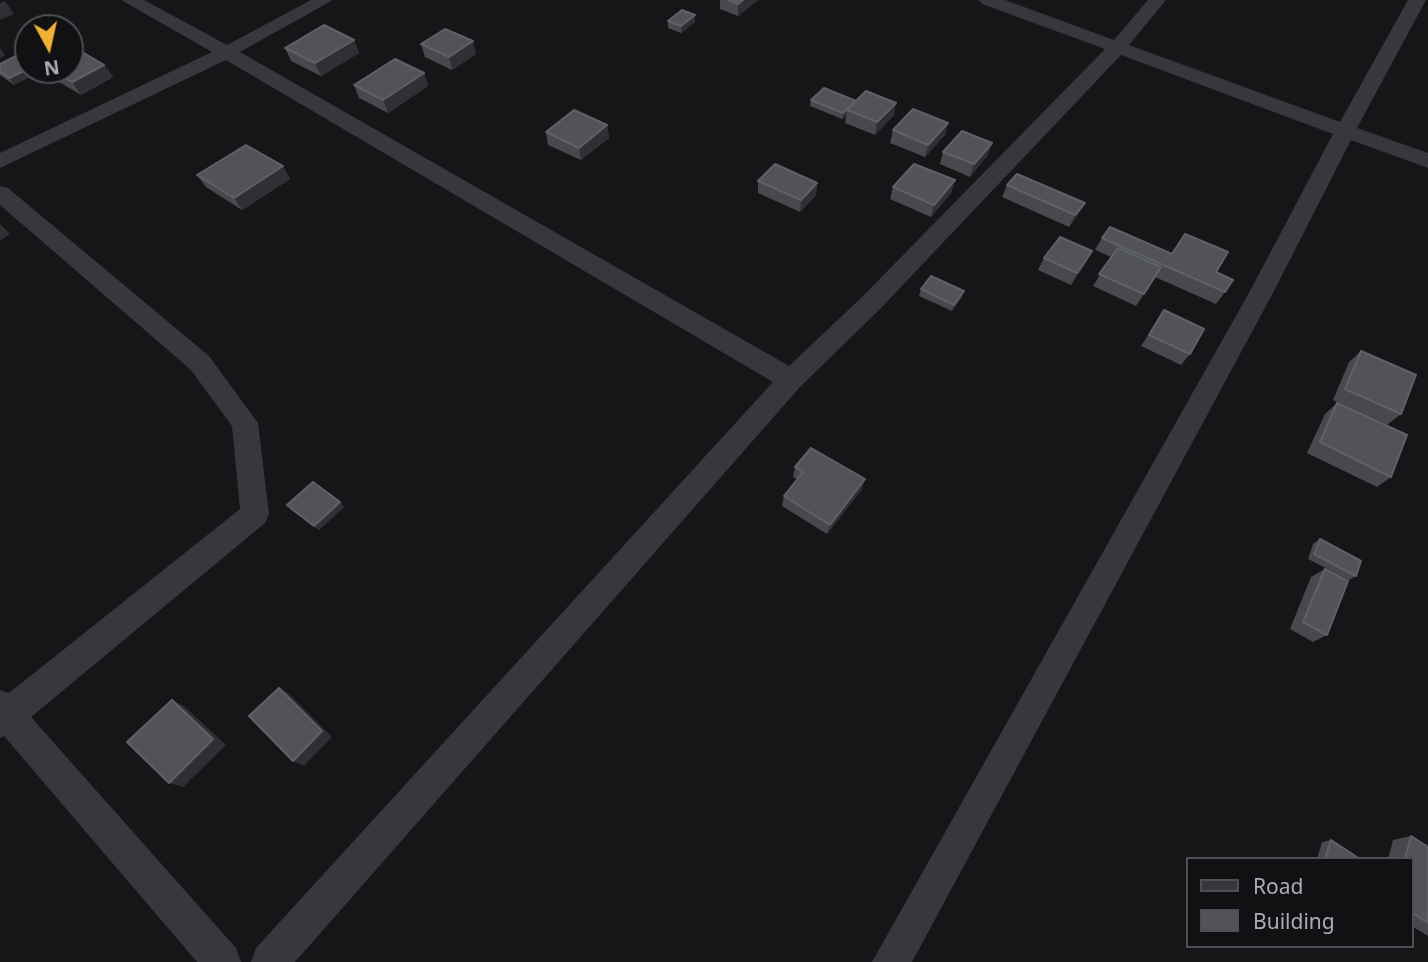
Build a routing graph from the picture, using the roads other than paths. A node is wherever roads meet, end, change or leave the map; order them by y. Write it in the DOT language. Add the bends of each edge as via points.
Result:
graph roads {
  1 [pos="130,0"];
  2 [pos="324,0"];
  3 [pos="988,0"];
  4 [pos="1157,0"];
  5 [pos="1417,0"];
  6 [pos="1117,48"];
  7 [pos="225,53"];
  8 [pos="1345,131"];
  9 [pos="0,161"];
  10 [pos="1428,161"];
  11 [pos="0,192"];
  12 [pos="791,380"];
  13 [pos="2,714"];
  14 [pos="220,961"];
  15 [pos="270,962"];
  16 [pos="891,962"];
  1 -- 7 [label="street"];
  2 -- 7 [label="street"];
  3 -- 6 [label="street"];
  4 -- 6 [label="street"];
  5 -- 8 [label="street"];
  6 -- 8 [label="street"];
  6 -- 12 [label="street"];
  7 -- 9 [label="street"];
  7 -- 12 [label="street"];
  8 -- 10 [label="street"];
  8 -- 16 [label="street" via="1262,291"];
  11 -- 13 [label="street" via="200,363 244,423 255,514"];
  12 -- 15 [label="street"];
  13 -- 14 [label="street"];
}
